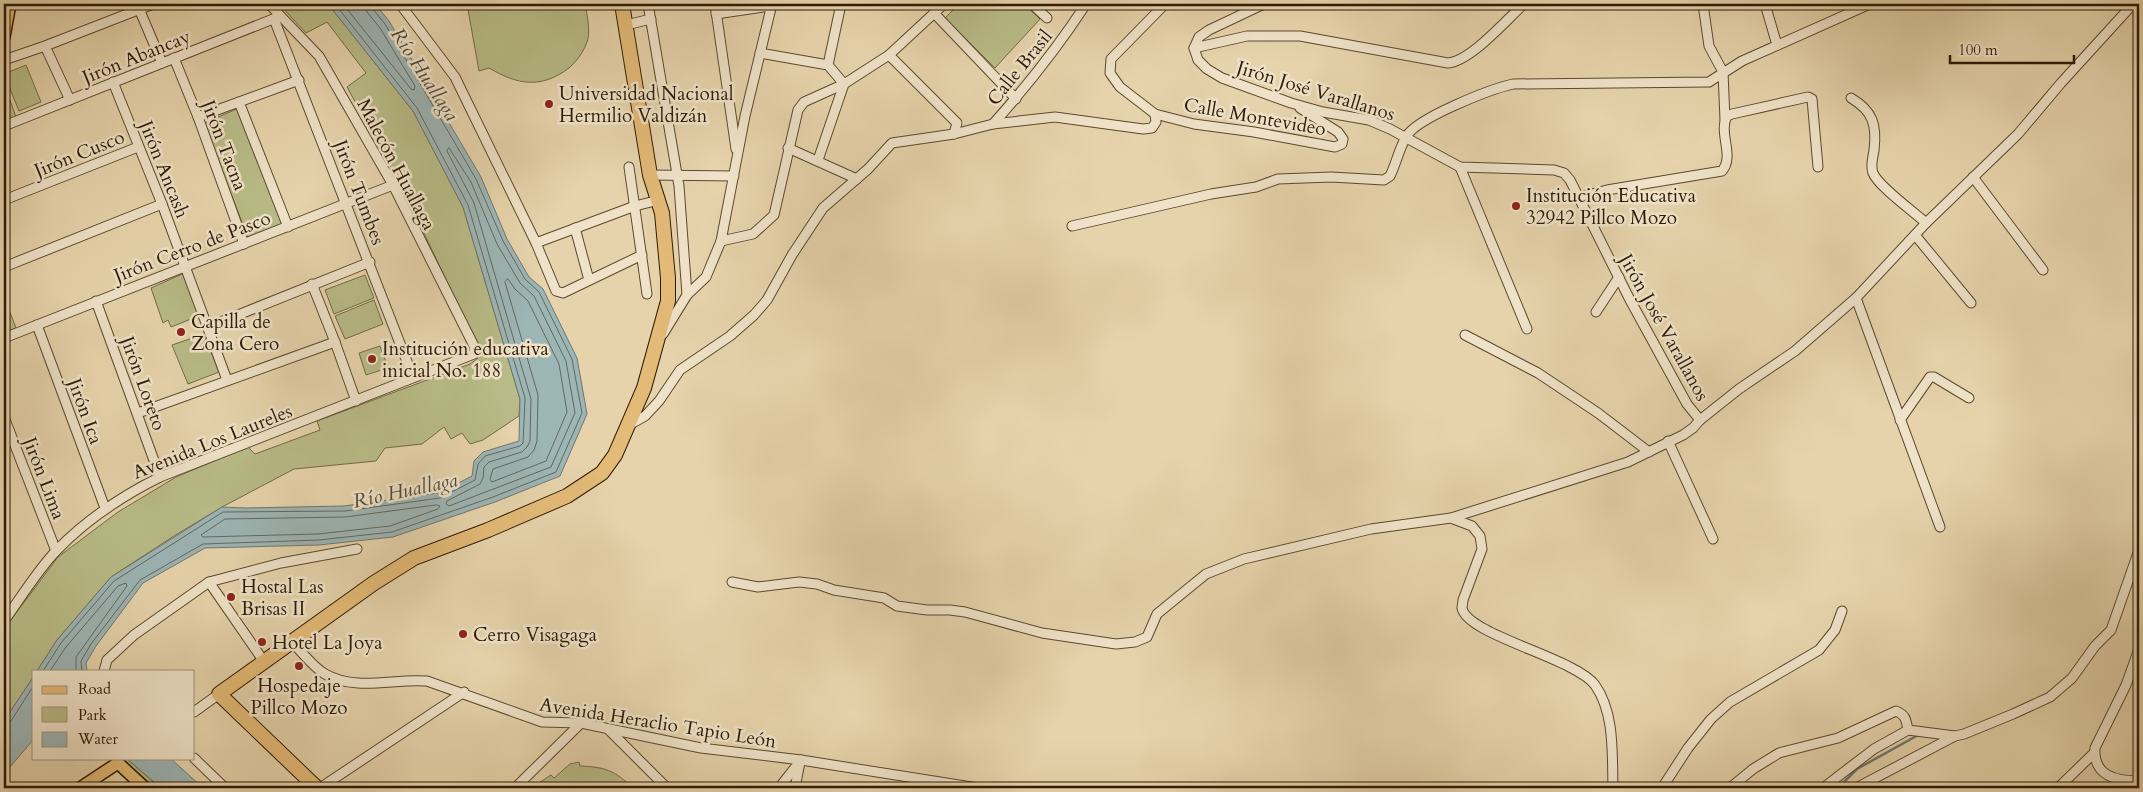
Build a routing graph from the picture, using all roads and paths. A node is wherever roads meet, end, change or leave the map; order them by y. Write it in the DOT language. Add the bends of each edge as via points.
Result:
graph roads {
  1 [pos="10,4"];
  2 [pos="153,4"];
  3 [pos="269,4"];
  4 [pos="400,4"];
  5 [pos="622,4"];
  6 [pos="648,4"];
  7 [pos="715,4"];
  8 [pos="841,4"];
  9 [pos="944,4"];
  10 [pos="1032,4"];
  11 [pos="1086,4"];
  12 [pos="1165,4"];
  13 [pos="1264,4"];
  14 [pos="1524,4"];
  15 [pos="1703,4"];
  16 [pos="1765,4"];
  17 [pos="1870,4"];
  18 [pos="2132,4"];
  19 [pos="772,5"];
  20 [pos="138,7"];
  21 [pos="934,13"];
  22 [pos="716,14"];
  23 [pos="277,17"];
  24 [pos="1047,18"];
  25 [pos="651,19"];
  26 [pos="626,25"];
  27 [pos="4,37"];
  28 [pos="1776,45"];
  29 [pos="45,46"];
  30 [pos="1194,48"];
  31 [pos="760,53"];
  32 [pos="889,54"];
  33 [pos="174,58"];
  34 [pos="4,60"];
  35 [pos="162,63"];
  36 [pos="828,65"];
  37 [pos="1722,72"];
  38 [pos="299,80"];
  39 [pos="112,82"];
  40 [pos="844,84"];
  41 [pos="1851,98"];
  42 [pos="1016,99"];
  43 [pos="70,100"];
  44 [pos="239,102"];
  45 [pos="1291,103"];
  46 [pos="1155,114"];
  47 [pos="198,117"];
  48 [pos="1725,120"];
  49 [pos="993,124"];
  50 [pos="4,126"];
  51 [pos="954,134"];
  52 [pos="1405,137"];
  53 [pos="138,147"];
  54 [pos="788,148"];
  55 [pos="737,156"];
  56 [pos="818,160"];
  57 [pos="629,167"];
  58 [pos="1460,167"];
  59 [pos="1818,167"];
  60 [pos="650,175"];
  61 [pos="677,175"];
  62 [pos="734,176"];
  63 [pos="1973,177"];
  64 [pos="857,178"];
  65 [pos="393,185"];
  66 [pos="1577,198"];
  67 [pos="4,200"];
  68 [pos="659,200"];
  69 [pos="162,204"];
  70 [pos="346,204"];
  71 [pos="635,206"];
  72 [pos="1926,223"];
  73 [pos="1072,226"];
  74 [pos="288,227"];
  75 [pos="576,228"];
  76 [pos="1915,235"];
  77 [pos="721,241"];
  78 [pos="536,243"];
  79 [pos="244,244"];
  80 [pos="642,255"];
  81 [pos="370,262"];
  82 [pos="185,266"];
  83 [pos="4,267"];
  84 [pos="2043,270"];
  85 [pos="1618,278"];
  86 [pos="589,280"];
  87 [pos="312,284"];
  88 [pos="647,294"];
  89 [pos="687,295"];
  90 [pos="1856,298"];
  91 [pos="96,301"];
  92 [pos="1971,303"];
  93 [pos="1596,312"];
  94 [pos="37,325"];
  95 [pos="208,327"];
  96 [pos="1527,329"];
  97 [pos="1465,335"];
  98 [pos="4,338"];
  99 [pos="658,340"];
  100 [pos="335,342"];
  101 [pos="474,354"];
  102 [pos="414,378"];
  103 [pos="227,380"];
  104 [pos="1970,398"];
  105 [pos="356,401"];
  106 [pos="138,414"];
  107 [pos="4,417"];
  108 [pos="1700,420"];
  109 [pos="1900,420"];
  110 [pos="629,425"];
  111 [pos="1668,441"];
  112 [pos="1649,452"];
  113 [pos="160,477"];
  114 [pos="105,508"];
  115 [pos="1452,518"];
  116 [pos="1940,527"];
  117 [pos="1713,539"];
  118 [pos="357,549"];
  119 [pos="56,550"];
  120 [pos="2139,550"];
  121 [pos="209,582"];
  122 [pos="732,582"];
  123 [pos="1842,611"];
  124 [pos="4,621"];
  125 [pos="292,642"];
  126 [pos="2139,649"];
  127 [pos="265,663"];
  128 [pos="104,670"];
  129 [pos="464,692"];
  130 [pos="219,694"];
  131 [pos="195,711"];
  132 [pos="581,723"];
  133 [pos="608,729"];
  134 [pos="1908,730"];
  135 [pos="1955,736"];
  136 [pos="2094,753"];
  137 [pos="195,759"];
  138 [pos="801,760"];
  139 [pos="2139,781"];
  140 [pos="942,785"];
  141 [pos="80,788"];
  142 [pos="145,788"];
  143 [pos="225,788"];
  144 [pos="318,788"];
  145 [pos="515,788"];
  146 [pos="667,788"];
  147 [pos="779,788"];
  148 [pos="795,788"];
  149 [pos="978,788"];
  150 [pos="1613,788"];
  151 [pos="1662,788"];
  152 [pos="1730,788"];
  153 [pos="1822,788"];
  154 [pos="1856,788"];
  155 [pos="2058,788"];
  1 -- 27 [label="main road"];
  2 -- 20 [label="street"];
  3 -- 23 [label="street, Malecón Huallaga"];
  4 -- 78 [label="street" via="454,77"];
  5 -- 26 [label="highway"];
  6 -- 25 [label="street"];
  7 -- 22 [label="street"];
  8 -- 36 [label="street"];
  9 -- 21 [label="street"];
  10 -- 24 [label="street"];
  11 -- 42 [label="street, Calle Brasil"];
  12 -- 46 [label="street" via="1112,59 1110,74 1120,87"];
  13 -- 30 [label="street" via="1209,30 1199,37"];
  14 -- 30 [label="street" via="1468,57 1455,63 1300,36 1247,36"];
  15 -- 37 [label="street" via="1709,46"];
  16 -- 28 [label="street"];
  17 -- 28 [label="street"];
  18 -- 63 [label="street, Jirón José Varallanos" via="2018,134"];
  19 -- 22 [label="street"];
  19 -- 31 [label="street"];
  20 -- 29 [label="street"];
  20 -- 35 [label="street"];
  21 -- 32 [label="street"];
  21 -- 42 [label="street"];
  22 -- 55 [label="street"];
  23 -- 33 [label="street, Jirón Abancay"];
  23 -- 38 [label="street, Jirón Tumbes"];
  23 -- 65 [label="street, Malecón Huallaga" via="319,56"];
  25 -- 26 [label="street"];
  25 -- 61 [label="street"];
  26 -- 60 [label="highway"];
  28 -- 37 [label="street"];
  29 -- 34 [label="street"];
  29 -- 43 [label="street"];
  30 -- 45 [label="street, Jirón José Varallanos" via="1198,60 1222,78"];
  31 -- 36 [label="street"];
  31 -- 55 [label="street"];
  32 -- 40 [label="street"];
  32 -- 51 [label="street" via="957,123"];
  33 -- 35 [label="street, Jirón Abancay"];
  33 -- 47 [label="street, Jirón Tacna"];
  35 -- 39 [label="street, Jirón Abancay"];
  36 -- 40 [label="street"];
  37 -- 48 [label="street"];
  37 -- 52 [label="street" via="1717,78 1704,83 1513,84 1495,88 1433,117 1413,128"];
  38 -- 44 [label="street"];
  38 -- 70 [label="street, Jirón Tumbes"];
  39 -- 43 [label="street, Jirón Abancay"];
  39 -- 53 [label="street, Jirón Ancash"];
  40 -- 54 [label="street" via="804,102 798,110"];
  40 -- 56 [label="street"];
  41 -- 72 [label="street" via="1866,110 1874,122 1872,164 1876,178"];
  42 -- 49 [label="street, Calle Brasil"];
  43 -- 50 [label="street, Jirón Abancay"];
  44 -- 47 [label="street"];
  44 -- 74 [label="street"];
  45 -- 46 [label="street, Calle Montevideo" via="1338,132 1343,139 1342,144 1336,147 1194,124"];
  45 -- 52 [label="street, Jirón José Varallanos" via="1369,120"];
  46 -- 49 [label="street" via="1156,122 1152,128 1142,129 1055,117"];
  47 -- 79 [label="street, Jirón Tacna"];
  48 -- 59 [label="street" via="1732,114 1808,97 1812,99"];
  48 -- 66 [label="street" via="1727,158 1722,171"];
  49 -- 51 [label="street"];
  51 -- 64 [label="street" via="892,143"];
  52 -- 58 [label="street, Jirón José Varallanos"];
  52 -- 73 [label="street" via="1396,165 1384,180 1278,179"];
  53 -- 67 [label="street, Jirón Cusco"];
  53 -- 69 [label="street, Jirón Ancash"];
  54 -- 56 [label="street"];
  54 -- 77 [label="street" via="772,219 753,234"];
  55 -- 62 [label="street"];
  56 -- 64 [label="street"];
  57 -- 71 [label="street"];
  58 -- 66 [label="street, Jirón José Varallanos" via="1554,170 1564,173 1570,180"];
  58 -- 96 [label="street"];
  60 -- 61 [label="street"];
  60 -- 68 [label="highway"];
  61 -- 62 [label="street"];
  61 -- 89 [label="street"];
  62 -- 77 [label="street"];
  63 -- 72 [label="street, Jirón José Varallanos"];
  63 -- 84 [label="street"];
  64 -- 110 [label="street" via="823,208 754,315 730,336 680,370 659,401 645,416"];
  65 -- 70 [label="street, Jirón Cerro de Pasco"];
  65 -- 101 [label="street, Malecón Huallaga" via="474,346"];
  66 -- 85 [label="street, Jirón José Varallanos"];
  68 -- 71 [label="street"];
  68 -- 99 [label="highway" via="668,301"];
  69 -- 82 [label="street, Jirón Ancash"];
  69 -- 83 [label="street"];
  70 -- 74 [label="street, Jirón Cerro de Pasco"];
  70 -- 81 [label="street, Jirón Tumbes"];
  71 -- 75 [label="street"];
  71 -- 80 [label="street"];
  72 -- 76 [label="street, Jirón José Varallanos"];
  74 -- 79 [label="street, Jirón Cerro de Pasco"];
  75 -- 78 [label="street"];
  75 -- 86 [label="street"];
  76 -- 90 [label="street, Jirón José Varallanos"];
  76 -- 92 [label="street"];
  77 -- 89 [label="street" via="706,277"];
  78 -- 86 [label="street" via="556,291 567,291"];
  79 -- 82 [label="street, Jirón Cerro de Pasco"];
  80 -- 86 [label="street"];
  80 -- 88 [label="street"];
  81 -- 87 [label="street"];
  81 -- 102 [label="street, Jirón Tumbes"];
  82 -- 91 [label="street, Jirón Cerro de Pasco"];
  82 -- 95 [label="street, Jirón Ancash"];
  85 -- 93 [label="street"];
  85 -- 108 [label="street, Jirón José Varallanos" via="1687,404"];
  87 -- 95 [label="street"];
  87 -- 100 [label="street"];
  89 -- 99 [label="street"];
  90 -- 108 [label="street, Jirón José Varallanos" via="1795,352 1739,389"];
  90 -- 109 [label="street"];
  91 -- 94 [label="street, Jirón Cerro de Pasco"];
  91 -- 106 [label="street, Jirón Loreto"];
  94 -- 98 [label="street, Jirón Cerro de Pasco"];
  94 -- 114 [label="street, Jirón Ica"];
  95 -- 103 [label="street, Jirón Ancash"];
  97 -- 112 [label="street" via="1538,373 1598,412"];
  99 -- 110 [label="highway"];
  100 -- 103 [label="street"];
  100 -- 105 [label="street"];
  101 -- 102 [label="street, Avenida Los Laureles"];
  102 -- 105 [label="street, Avenida Los Laureles"];
  103 -- 106 [label="street"];
  104 -- 109 [label="street" via="1930,377"];
  105 -- 113 [label="street, Avenida Los Laureles"];
  106 -- 113 [label="street, Jirón Loreto"];
  107 -- 119 [label="street, Jirón Lima"];
  108 -- 111 [label="street" via="1683,435"];
  109 -- 116 [label="street"];
  110 -- 125 [label="highway" via="615,455 602,473 567,496 414,558"];
  111 -- 112 [label="street"];
  111 -- 117 [label="street"];
  112 -- 115 [label="street" via="1628,462"];
  113 -- 114 [label="street, Avenida Los Laureles"];
  114 -- 119 [label="street, Avenida Los Laureles"];
  115 -- 122 [label="street" via="1371,529 1244,558 1206,574 1157,614 1148,637 1116,644 1042,633 964,612 897,606 884,598 817,584 799,582 758,587"];
  115 -- 150 [label="street" via="1472,526 1480,536 1482,548 1463,600 1466,616 1509,640 1577,670 1593,683 1607,711"];
  118 -- 121 [label="street" via="281,563"];
  119 -- 124 [label="street, Avenida Los Laureles"];
  120 -- 135 [label="street" via="2111,630 2072,678 2050,697 2036,704"];
  121 -- 127 [label="street"];
  121 -- 128 [label="street" via="134,635 107,660"];
  123 -- 151 [label="street" via="1835,630 1819,650 1730,702 1711,719"];
  125 -- 127 [label="highway"];
  125 -- 129 [label="street, Avenida Heraclio Tapio León" via="324,673 336,678 373,684 409,679 428,681"];
  126 -- 136 [label="street"];
  127 -- 130 [label="highway"];
  129 -- 132 [label="street, Avenida Heraclio Tapio León" via="542,722"];
  129 -- 144 [label="street"];
  130 -- 131 [label="street"];
  130 -- 144 [label="highway"];
  132 -- 133 [label="street, Avenida Heraclio Tapio León"];
  132 -- 145 [label="street"];
  133 -- 138 [label="street, Avenida Heraclio Tapio León" via="701,748"];
  133 -- 146 [label="street"];
  134 -- 135 [label="street"];
  134 -- 152 [label="street" via="1903,714 1896,711 1838,738 1779,753"];
  134 -- 153 [label="street" via="1874,749"];
  135 -- 154 [label="street"];
  136 -- 139 [label="street" via="2100,770 2110,777"];
  136 -- 155 [label="street"];
  137 -- 143 [label="street"];
  138 -- 140 [label="street, Avenida Heraclio Tapio León"];
  138 -- 147 [label="street"];
  138 -- 148 [label="street"];
  140 -- 149 [label="street, Avenida Heraclio Tapio León"];
  141 -- 142 [label="main road" via="118,763"];
}
